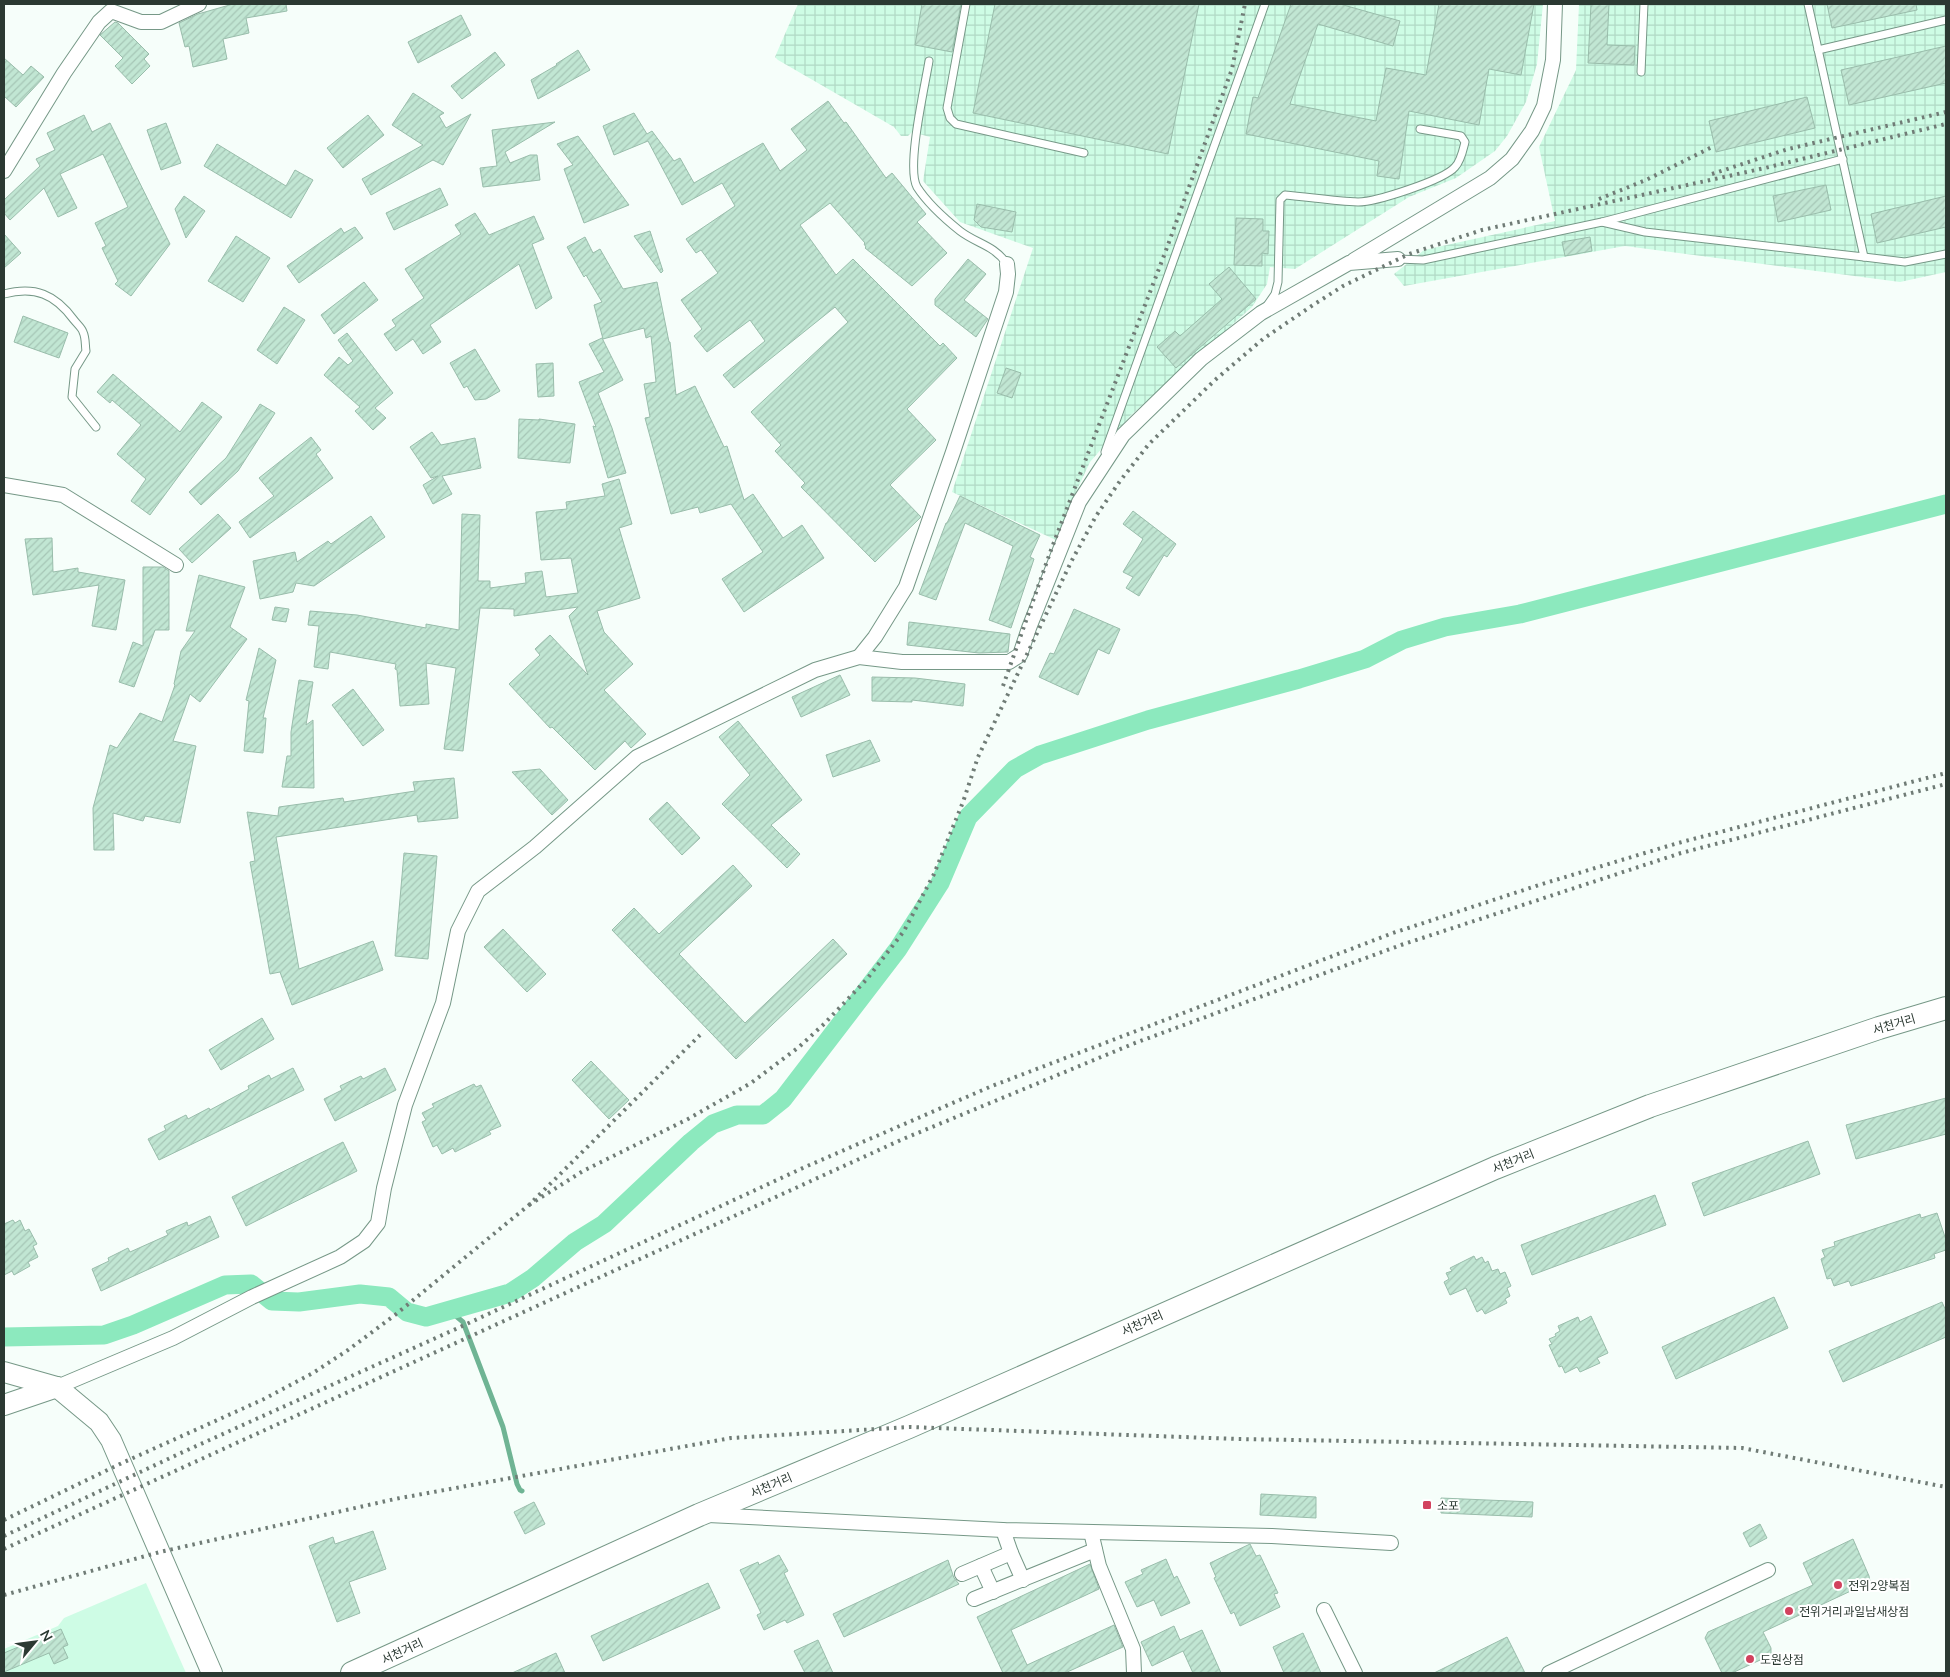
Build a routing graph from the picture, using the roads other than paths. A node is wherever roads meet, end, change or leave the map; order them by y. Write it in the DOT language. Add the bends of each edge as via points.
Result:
graph roads {
  1 [pos="199,4"];
  2 [pos="966,4"];
  3 [pos="1265,4"];
  4 [pos="1555,4"];
  5 [pos="1644,4"];
  6 [pos="1808,4"];
  7 [pos="1946,20"];
  8 [pos="1818,50"];
  9 [pos="929,61"];
  10 [pos="1641,72"];
  11 [pos="1420,129"];
  12 [pos="1084,153"];
  13 [pos="1843,158"];
  14 [pos="4,171"];
  15 [pos="1602,222"];
  16 [pos="1946,254"];
  17 [pos="1864,257"];
  18 [pos="1398,259"];
  19 [pos="1349,263"];
  20 [pos="1007,264"];
  21 [pos="4,294"];
  22 [pos="1261,313"];
  23 [pos="96,427"];
  24 [pos="1099,472"];
  25 [pos="4,485"];
  26 [pos="176,564"];
  27 [pos="859,657"];
  28 [pos="1946,1008"];
  29 [pos="4,1372"];
  30 [pos="57,1387"];
  31 [pos="4,1405"];
  32 [pos="699,1515"];
  33 [pos="1003,1530"];
  34 [pos="1091,1532"];
  35 [pos="1391,1544"];
  36 [pos="1095,1550"];
  37 [pos="1011,1553"];
  38 [pos="981,1566"];
  39 [pos="1768,1570"];
  40 [pos="962,1574"];
  41 [pos="1023,1580"];
  42 [pos="993,1592"];
  43 [pos="974,1599"];
  44 [pos="1324,1610"];
  45 [pos="212,1673"];
  46 [pos="352,1673"];
  47 [pos="1134,1673"];
  48 [pos="1355,1673"];
  49 [pos="1548,1673"];
  1 -- 14 [label="street" via="161,22 142,22 110,11 64,73"];
  2 -- 12 [label="lane" via="947,108 950,118 956,124"];
  3 -- 24 [label="lane"];
  4 -- 19 [label="street" via="1553,60 1544,106 1532,131 1512,159 1490,178"];
  5 -- 10 [label="lane"];
  6 -- 8 [label="lane"];
  7 -- 8 [label="lane"];
  8 -- 13 [label="lane"];
  9 -- 20 [label="lane" via="914,159 916,186 942,216 964,234 1000,253"];
  11 -- 22 [label="lane" via="1461,136 1465,142 1455,167 1439,177 1393,194 1360,202 1285,196 1280,200 1278,282 1275,294"];
  13 -- 15 [label="lane"];
  13 -- 17 [label="lane"];
  15 -- 17 [label="lane" via="1645,232"];
  15 -- 18 [label="lane" via="1424,260"];
  16 -- 17 [label="lane" via="1905,262"];
  18 -- 19 [label="street"];
  19 -- 22 [label="street"];
  20 -- 27 [label="street" via="1006,292 906,587 875,638"];
  21 -- 23 [label="lane" via="30,290 42,293 69,313 83,332 86,351 75,369 72,397"];
  22 -- 24 [label="street" via="1201,359 1123,435"];
  24 -- 27 [label="street" via="1079,502 1020,655 1009,662 902,662"];
  25 -- 26 [label="street" via="63,495"];
  27 -- 30 [label="street" via="815,670 637,757 535,847 478,891 458,931 443,1003 405,1105 378,1223 364,1240 340,1257 173,1338"];
  28 -- 32 [label="main road, 서천거리" via="1650,1106 1494,1168 909,1427"];
  29 -- 30 [label="street"];
  30 -- 31 [label="street"];
  30 -- 45 [label="street" via="99,1422 112,1440"];
  32 -- 33 [label="street"];
  32 -- 46 [label="main road, 서천거리"];
  33 -- 34 [label="street"];
  33 -- 37 [label="street"];
  34 -- 35 [label="street" via="1272,1536"];
  34 -- 36 [label="street"];
  36 -- 41 [label="street"];
  36 -- 47 [label="street" via="1133,1649"];
  37 -- 38 [label="street"];
  37 -- 41 [label="street"];
  38 -- 40 [label="street"];
  38 -- 42 [label="street"];
  39 -- 49 [label="street"];
  41 -- 42 [label="street"];
  42 -- 43 [label="street"];
  44 -- 48 [label="street"];
}
